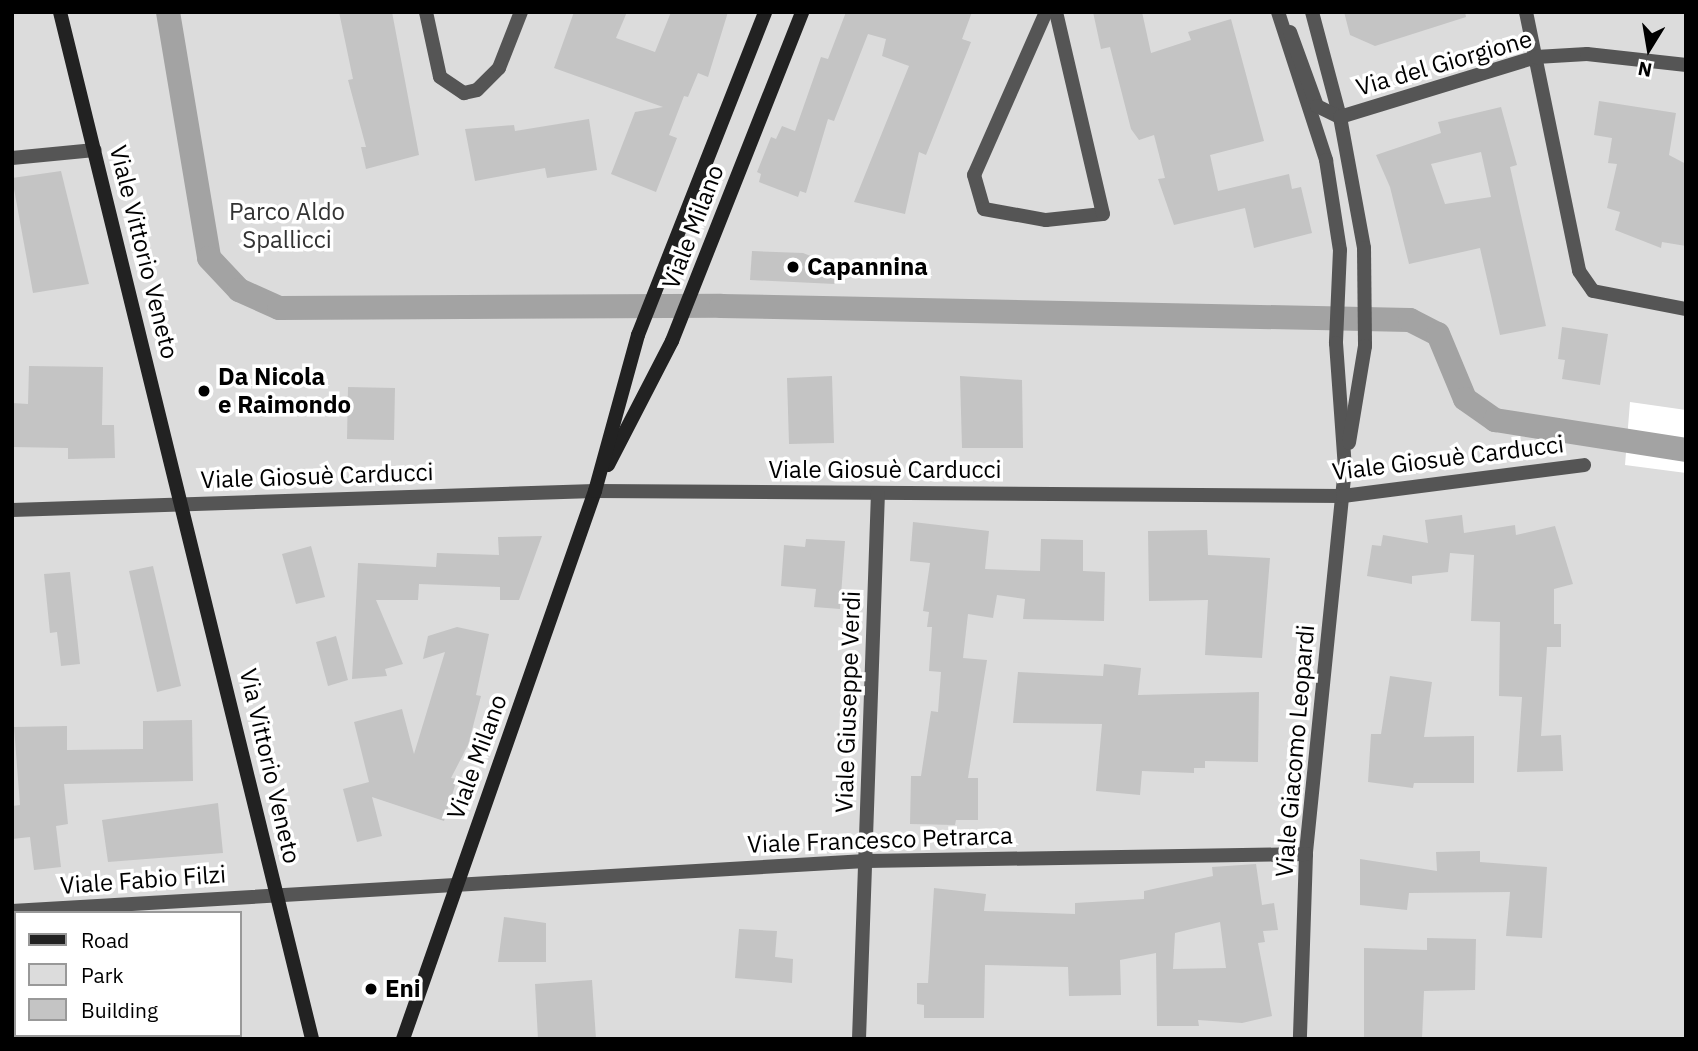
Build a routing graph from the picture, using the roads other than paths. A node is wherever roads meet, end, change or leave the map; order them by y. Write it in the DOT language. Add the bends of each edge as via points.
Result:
graph roads {
  1 [pos="60,12"];
  2 [pos="426,12"];
  3 [pos="521,12"];
  4 [pos="765,12"];
  5 [pos="802,12"];
  6 [pos="1046,12"];
  7 [pos="1056,12"];
  8 [pos="1279,12"];
  9 [pos="1312,12"];
  10 [pos="1526,12"];
  11 [pos="1536,57"];
  12 [pos="1686,65"];
  13 [pos="1340,117"];
  14 [pos="95,150"];
  15 [pos="12,158"];
  16 [pos="1326,160"];
  17 [pos="1686,309"];
  18 [pos="1584,465"];
  19 [pos="1345,468"];
  20 [pos="595,491"];
  21 [pos="878,493"];
  22 [pos="1343,496"];
  23 [pos="184,503"];
  24 [pos="12,510"];
  25 [pos="1306,854"];
  26 [pos="866,861"];
  27 [pos="456,882"];
  28 [pos="277,894"];
  29 [pos="12,911"];
  30 [pos="312,1039"];
  31 [pos="403,1039"];
  32 [pos="859,1039"];
  33 [pos="1300,1039"];
  1 -- 14 [label="street, Viale Vittorio Veneto"];
  2 -- 3 [label="street" via="440,77 464,93 488,81 499,68"];
  4 -- 20 [label="street, Viale Milano" via="638,335"];
  5 -- 20 [label="street, Viale Milano" via="673,341"];
  6 -- 7 [label="street" via="974,175 984,209 1046,220 1103,214"];
  8 -- 13 [label="street, Via del Giorgione" via="1302,51 1317,106"];
  8 -- 16 [label="street, Viale Giacomo Leopardi"];
  9 -- 13 [label="street, Viale Giacomo Leopardi"];
  10 -- 11 [label="street"];
  11 -- 12 [label="street, Via del Giorgione" via="1587,54"];
  11 -- 13 [label="street, Via del Giorgione"];
  11 -- 17 [label="street" via="1579,271 1593,292"];
  13 -- 16 [label="street, Via del Giorgione"];
  13 -- 19 [label="street, Viale Giacomo Leopardi" via="1367,292 1365,346"];
  14 -- 15 [label="street"];
  14 -- 23 [label="street, Viale Vittorio Veneto"];
  16 -- 19 [label="street, Viale Giacomo Leopardi" via="1340,250 1336,343"];
  18 -- 22 [label="street, Viale Giosuè Carducci"];
  19 -- 22 [label="street, Viale Giacomo Leopardi"];
  20 -- 21 [label="street, Viale Giosuè Carducci"];
  20 -- 23 [label="street, Viale Giosuè Carducci"];
  20 -- 27 [label="street, Viale Milano"];
  21 -- 22 [label="street, Viale Giosuè Carducci"];
  21 -- 26 [label="street, Viale Giuseppe Verdi"];
  22 -- 25 [label="street, Viale Giacomo Leopardi"];
  23 -- 24 [label="street, Viale Giosuè Carducci"];
  23 -- 28 [label="street, Via Vittorio Veneto"];
  25 -- 26 [label="street, Viale Francesco Petrarca"];
  25 -- 33 [label="street, Viale Giacomo Leopardi"];
  26 -- 27 [label="street, Viale Francesco Petrarca"];
  26 -- 32 [label="street, Viale Giuseppe Verdi"];
  27 -- 28 [label="street, Viale Francesco Petrarca"];
  27 -- 31 [label="street, Viale Milano"];
  28 -- 29 [label="street, Viale Fabio Filzi"];
  28 -- 30 [label="street, Via Vittorio Veneto"];
}
